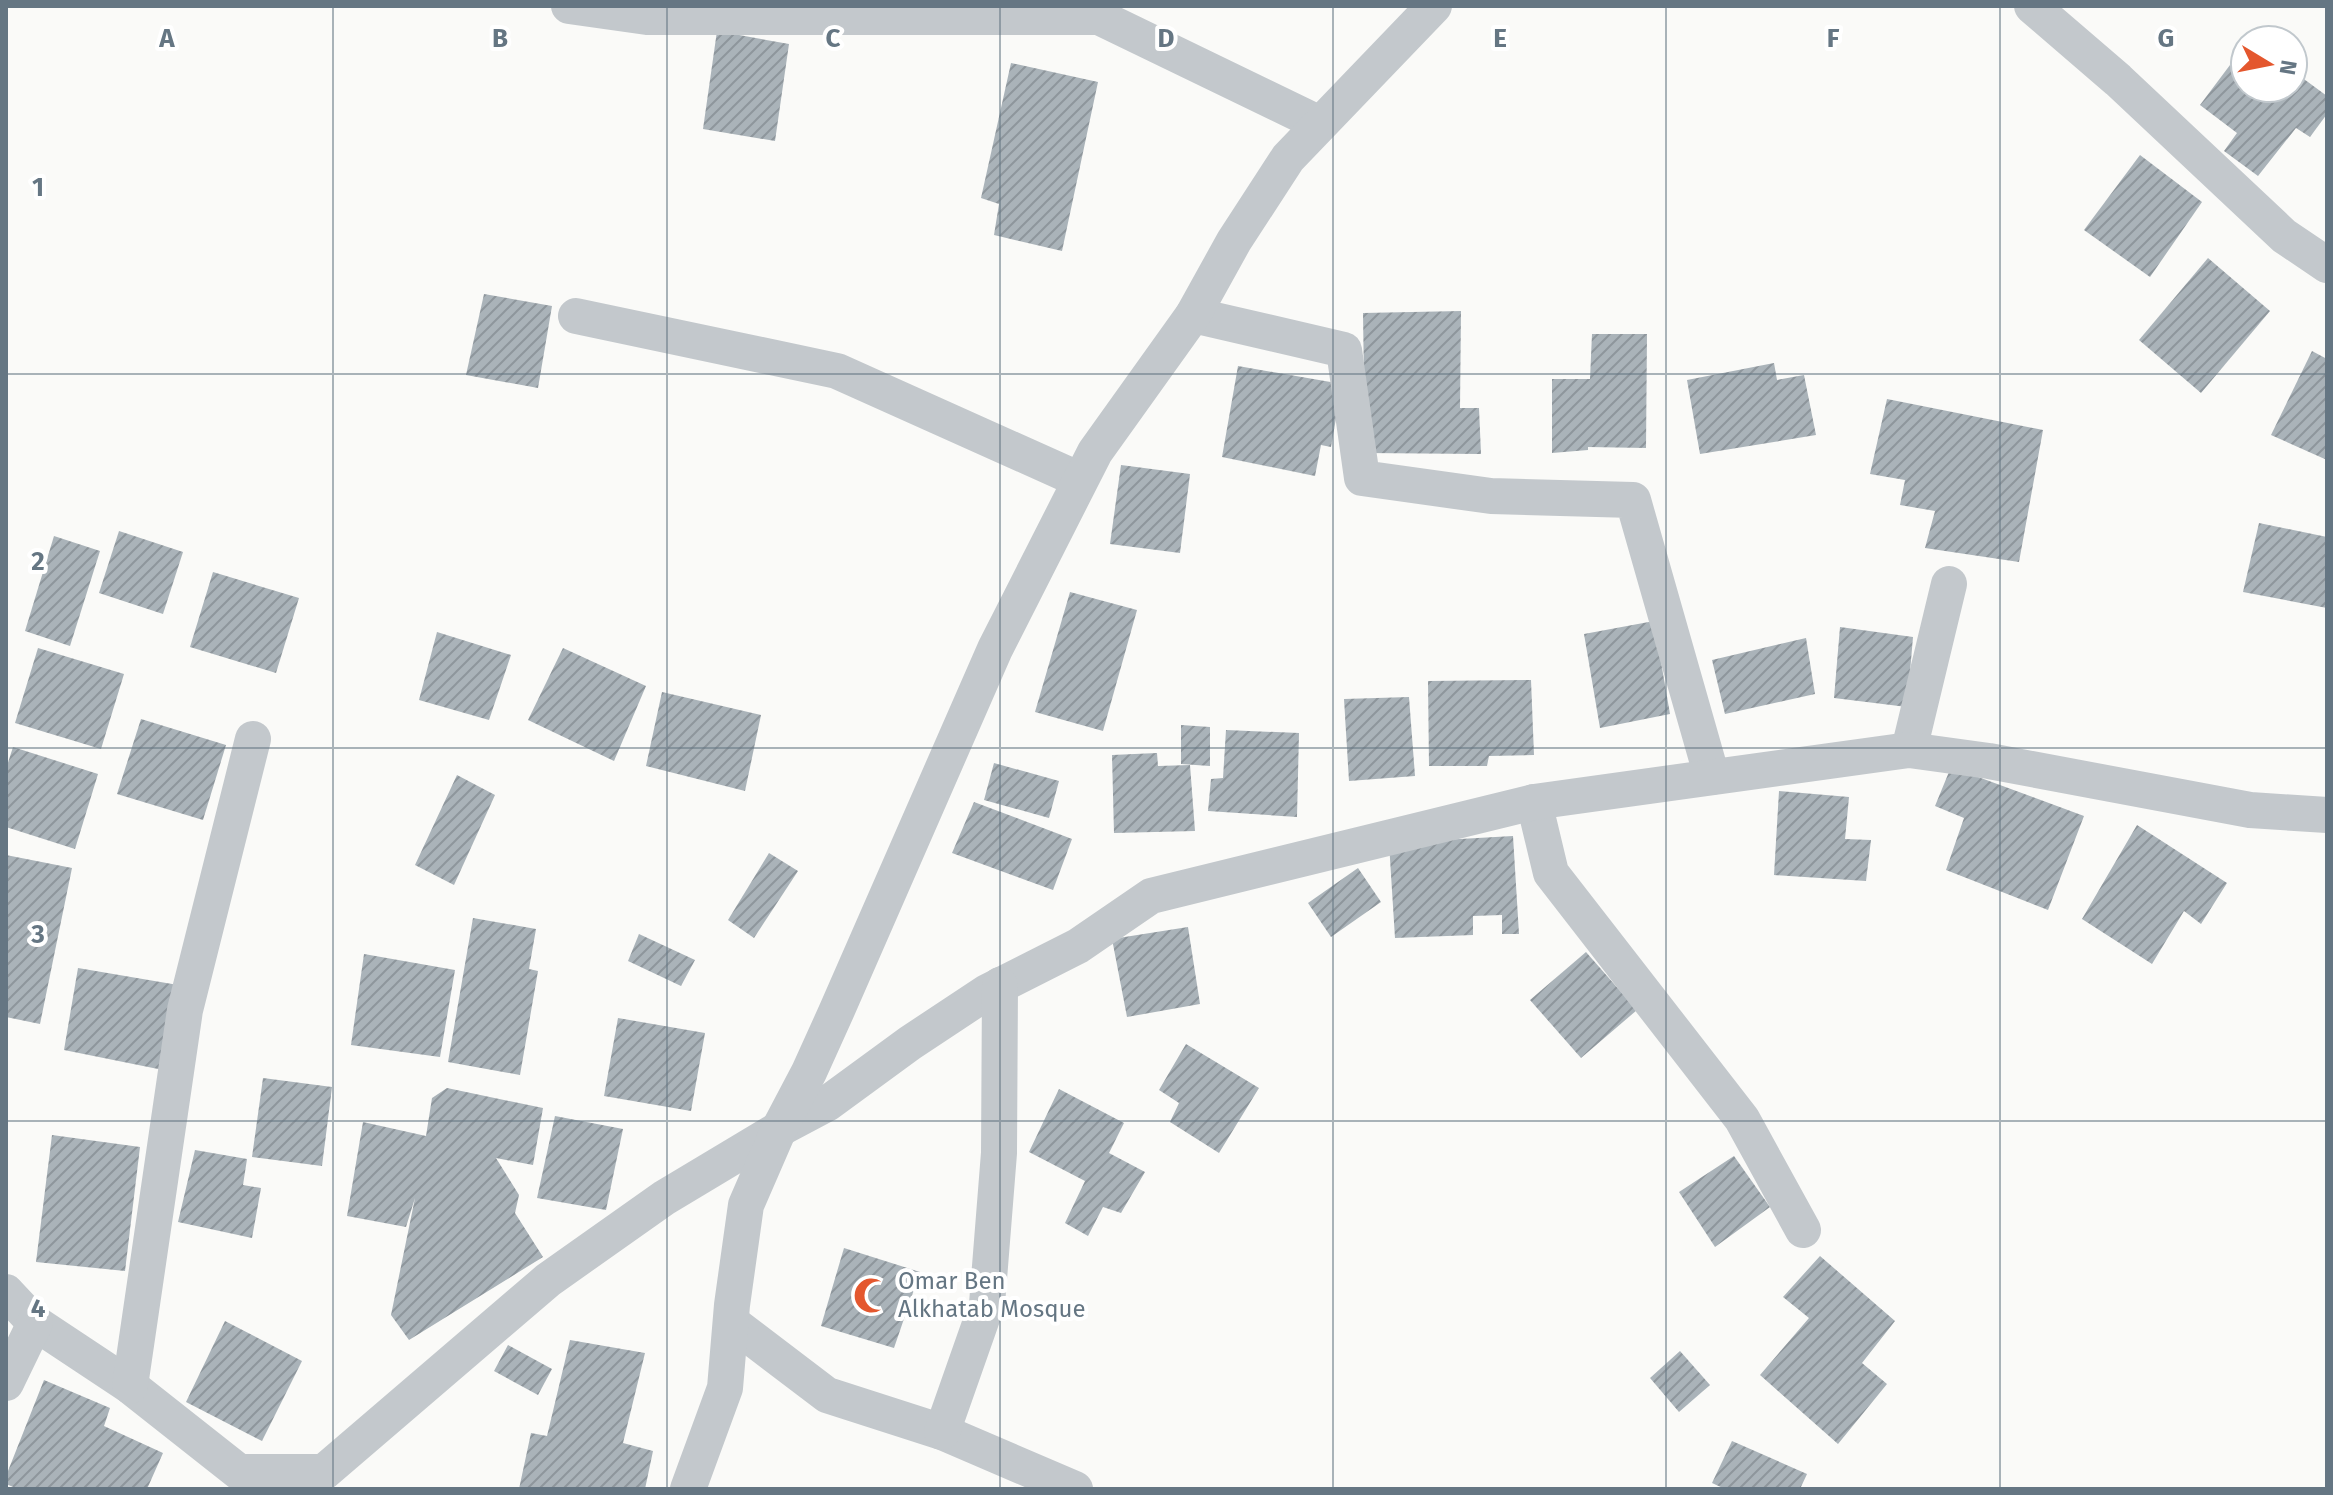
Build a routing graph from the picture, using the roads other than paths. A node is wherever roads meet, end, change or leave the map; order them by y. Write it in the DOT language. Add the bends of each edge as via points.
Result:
graph roads {
  1 [pos="569,6"];
  2 [pos="1434,6"];
  3 [pos="2032,6"];
  4 [pos="1320,124"];
  5 [pos="2327,265"];
  6 [pos="1193,315"];
  7 [pos="576,316"];
  8 [pos="1080,480"];
  9 [pos="1949,584"];
  10 [pos="253,739"];
  11 [pos="1909,750"];
  12 [pos="1712,777"];
  13 [pos="1534,802"];
  14 [pos="2327,815"];
  15 [pos="1000,985"];
  16 [pos="779,1129"];
  17 [pos="1803,1230"];
  18 [pos="6,1292"];
  19 [pos="731,1322"];
  20 [pos="35,1323"];
  21 [pos="6,1383"];
  22 [pos="130,1386"];
  23 [pos="942,1432"];
  24 [pos="318,1480"];
  25 [pos="688,1489"];
  26 [pos="1075,1489"];
  1 -- 4 [label="street" via="647,17 1099,17"];
  2 -- 4 [label="street"];
  3 -- 5 [label="street" via="2284,236"];
  4 -- 6 [label="street" via="1288,158"];
  6 -- 8 [label="street"];
  6 -- 12 [label="street" via="1344,350 1362,478 1491,496 1633,500"];
  7 -- 8 [label="street" via="837,371"];
  8 -- 16 [label="street" via="995,649 837,1010"];
  9 -- 11 [label="street"];
  10 -- 22 [label="street" via="185,1010"];
  11 -- 12 [label="street"];
  11 -- 14 [label="street" via="2250,810"];
  12 -- 13 [label="street"];
  13 -- 15 [label="street" via="1151,896 1078,946"];
  13 -- 17 [label="street" via="1551,873 1742,1119"];
  15 -- 16 [label="street" via="828,1103"];
  15 -- 23 [label="street" via="999,1153 987,1304"];
  16 -- 19 [label="street" via="746,1205"];
  16 -- 24 [label="street" via="664,1198 548,1280"];
  18 -- 20 [label="street"];
  19 -- 23 [label="street" via="827,1395"];
  19 -- 25 [label="street" via="725,1388"];
  20 -- 21 [label="street"];
  20 -- 22 [label="street"];
  22 -- 24 [label="street" via="239,1472"];
  23 -- 26 [label="street"];
}
